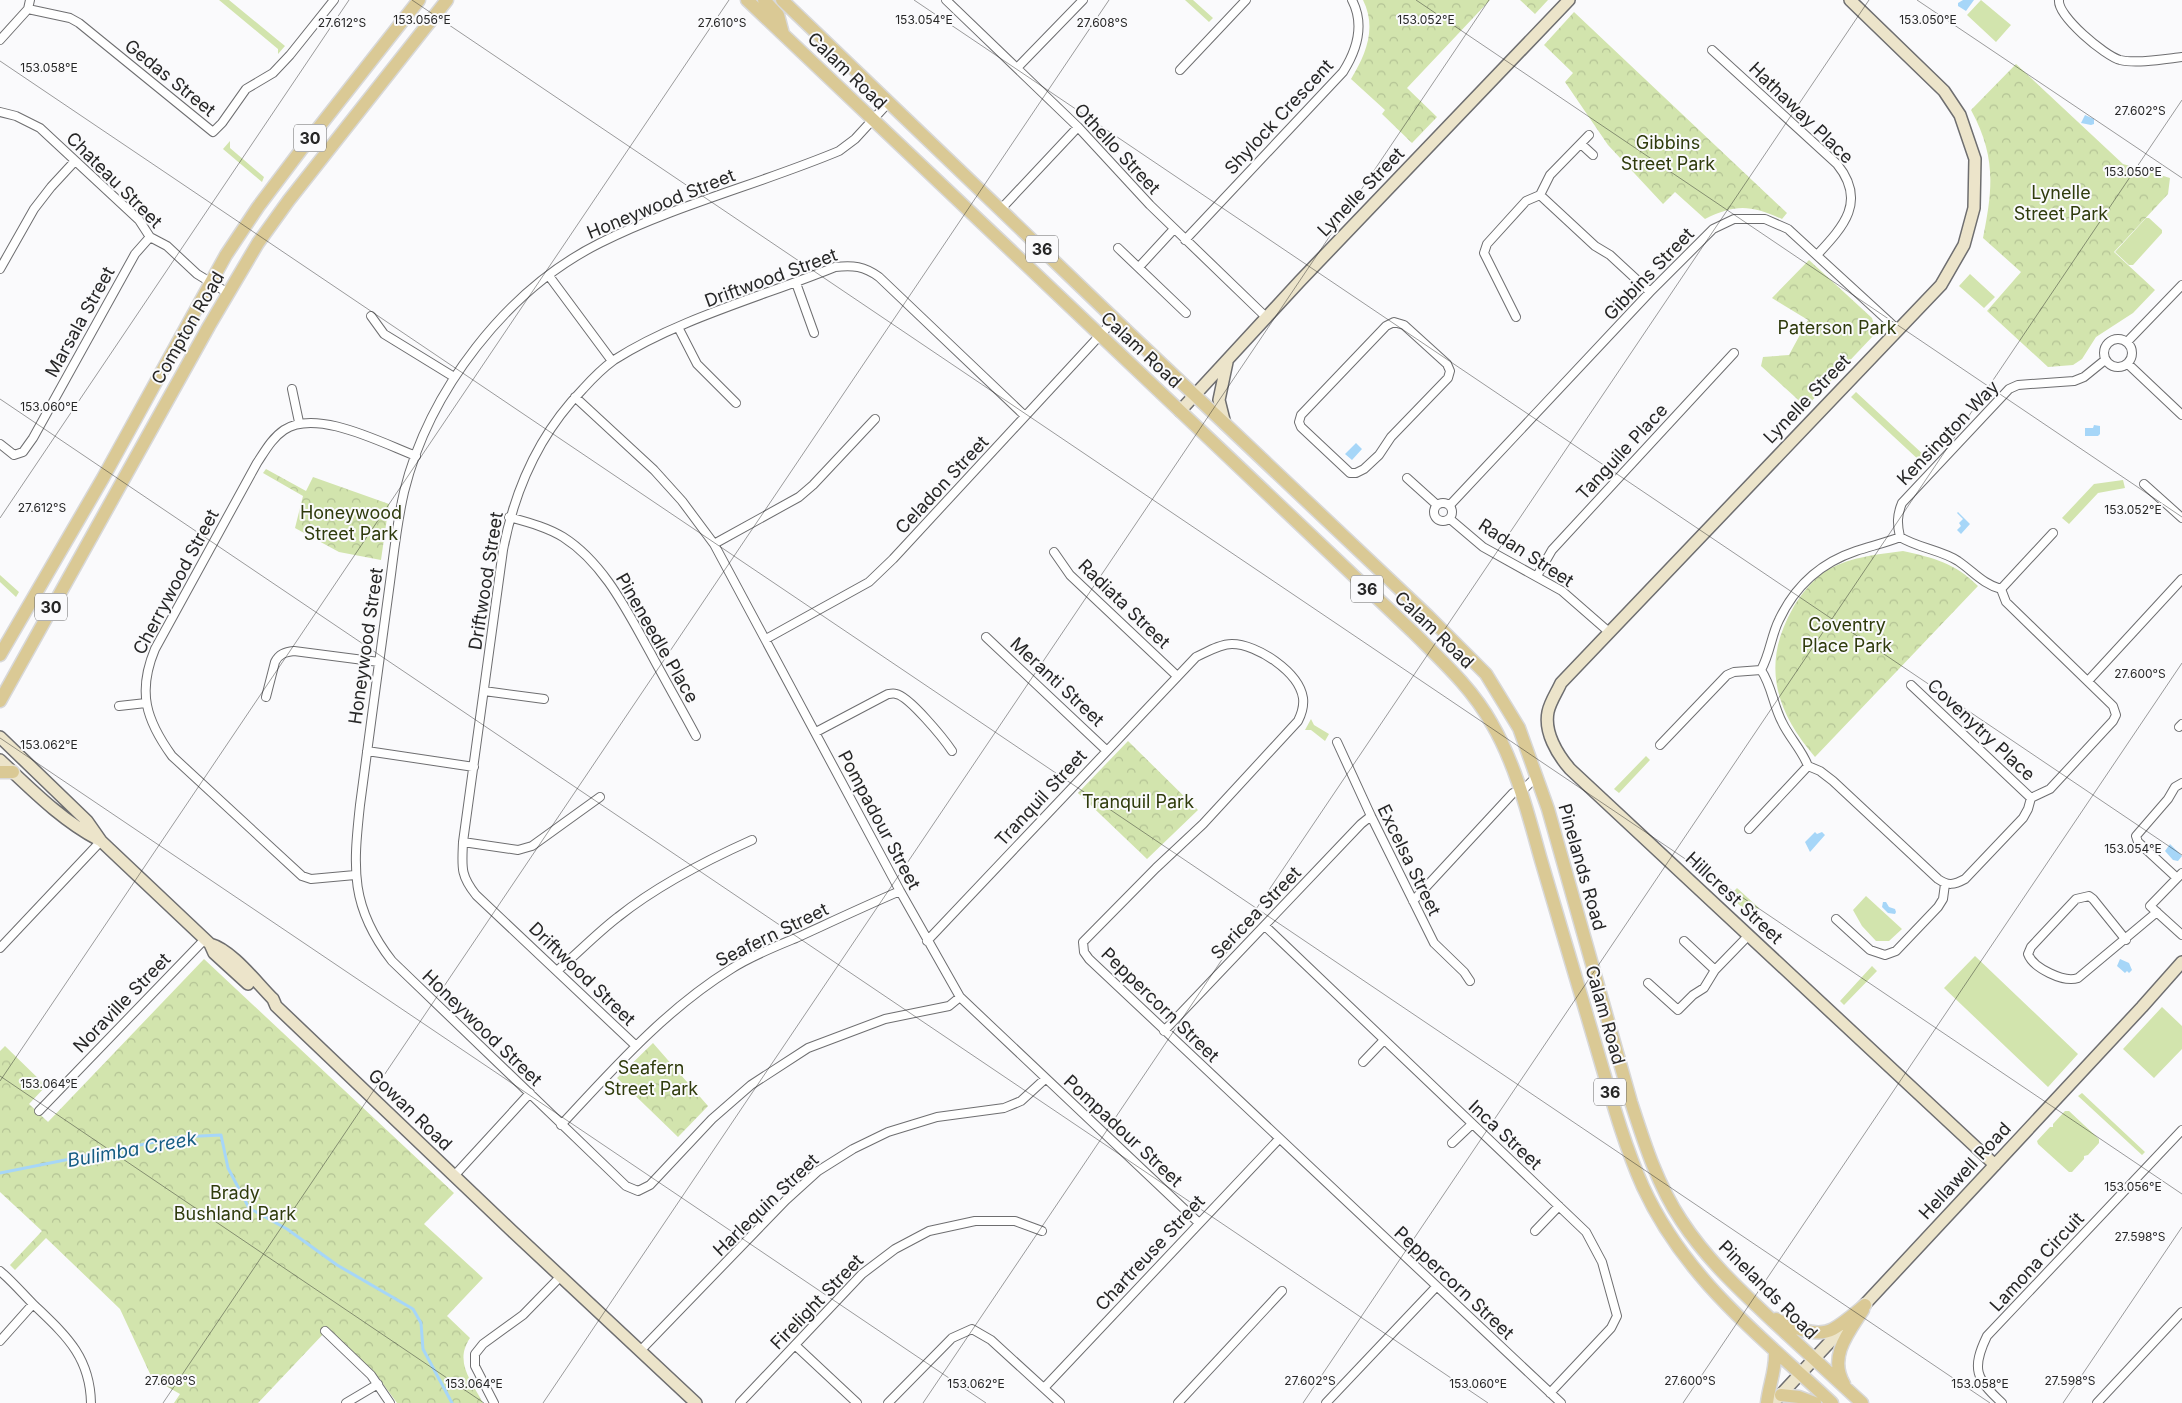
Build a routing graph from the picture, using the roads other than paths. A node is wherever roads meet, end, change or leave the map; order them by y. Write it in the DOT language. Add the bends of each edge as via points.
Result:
graph roads {
  1 [pos="30,0"];
  2 [pos="334,0"];
  3 [pos="419,0"];
  4 [pos="447,0"];
  5 [pos="747,0"];
  6 [pos="764,0"];
  7 [pos="782,0"];
  8 [pos="946,0"];
  9 [pos="1083,0"];
  10 [pos="1246,0"];
  11 [pos="1352,0"];
  12 [pos="1569,0"];
  13 [pos="1850,0"];
  14 [pos="2059,0"];
  15 [pos="28,9"];
  16 [pos="783,34"];
  17 [pos="0,40"];
  18 [pos="1712,50"];
  19 [pos="2182,57"];
  20 [pos="1017,68"];
  21 [pos="1180,70"];
  22 [pos="889,102"];
  23 [pos="0,112"];
  24 [pos="873,120"];
  25 [pos="1078,127"];
  26 [pos="1589,136"];
  27 [pos="1580,144"];
  28 [pos="1593,155"];
  29 [pos="75,161"];
  30 [pos="1540,196"];
  31 [pos="1001,209"];
  32 [pos="1174,229"];
  33 [pos="150,238"];
  34 [pos="1185,240"];
  35 [pos="1118,248"];
  36 [pos="1818,255"];
  37 [pos="1139,267"];
  38 [pos="0,270"];
  39 [pos="549,276"];
  40 [pos="210,283"];
  41 [pos="796,283"];
  42 [pos="2182,285"];
  43 [pos="1650,292"];
  44 [pos="228,293"];
  45 [pos="1186,313"];
  46 [pos="371,316"];
  47 [pos="1516,317"];
  48 [pos="1267,318"];
  49 [pos="1114,319"];
  50 [pos="678,327"];
  51 [pos="1897,329"];
  52 [pos="814,332"];
  53 [pos="1100,335"];
  54 [pos="2127,342"];
  55 [pos="1734,352"];
  56 [pos="2105,360"];
  57 [pos="612,361"];
  58 [pos="1227,361"];
  59 [pos="2128,364"];
  60 [pos="454,378"];
  61 [pos="292,389"];
  62 [pos="1195,395"];
  63 [pos="575,397"];
  64 [pos="736,403"];
  65 [pos="1180,410"];
  66 [pos="2182,415"];
  67 [pos="1025,416"];
  68 [pos="875,419"];
  69 [pos="299,422"];
  70 [pos="1225,424"];
  71 [pos="0,444"];
  72 [pos="1379,455"];
  73 [pos="416,456"];
  74 [pos="1406,478"];
  75 [pos="2144,484"];
  76 [pos="1437,505"];
  77 [pos="1450,505"];
  78 [pos="509,517"];
  79 [pos="2182,518"];
  80 [pos="1450,519"];
  81 [pos="2053,533"];
  82 [pos="1900,537"];
  83 [pos="714,544"];
  84 [pos="1054,552"];
  85 [pos="1537,576"];
  86 [pos="2182,580"];
  87 [pos="2001,589"];
  88 [pos="1428,616"];
  89 [pos="1609,632"];
  90 [pos="986,637"];
  91 [pos="766,639"];
  92 [pos="0,655"];
  93 [pos="379,662"];
  94 [pos="1761,670"];
  95 [pos="1176,675"];
  96 [pos="2088,681"];
  97 [pos="1911,685"];
  98 [pos="484,691"];
  99 [pos="266,697"];
  100 [pos="544,699"];
  101 [pos="0,700"];
  102 [pos="146,703"];
  103 [pos="119,706"];
  104 [pos="816,732"];
  105 [pos="696,736"];
  106 [pos="0,738"];
  107 [pos="1337,742"];
  108 [pos="1660,745"];
  109 [pos="1106,750"];
  110 [pos="367,751"];
  111 [pos="952,751"];
  112 [pos="0,760"];
  113 [pos="1808,766"];
  114 [pos="474,767"];
  115 [pos="6,772"];
  116 [pos="1536,777"];
  117 [pos="2182,783"];
  118 [pos="1521,792"];
  119 [pos="600,797"];
  120 [pos="2031,798"];
  121 [pos="1370,816"];
  122 [pos="1749,829"];
  123 [pos="752,840"];
  124 [pos="101,841"];
  125 [pos="463,842"];
  126 [pos="355,875"];
  127 [pos="2180,876"];
  128 [pos="1946,884"];
  129 [pos="900,891"];
  130 [pos="1413,900"];
  131 [pos="2157,912"];
  132 [pos="1836,918"];
  133 [pos="1265,926"];
  134 [pos="2182,935"];
  135 [pos="1748,936"];
  136 [pos="2126,940"];
  137 [pos="208,941"];
  138 [pos="927,941"];
  139 [pos="1684,941"];
  140 [pos="0,948"];
  141 [pos="2182,962"];
  142 [pos="558,970"];
  143 [pos="1715,970"];
  144 [pos="1470,981"];
  145 [pos="1648,983"];
  146 [pos="960,997"];
  147 [pos="1164,1031"];
  148 [pos="1384,1040"];
  149 [pos="635,1046"];
  150 [pos="1363,1062"];
  151 [pos="1045,1079"];
  152 [pos="530,1093"];
  153 [pos="39,1111"];
  154 [pos="1472,1124"];
  155 [pos="561,1125"];
  156 [pos="2182,1130"];
  157 [pos="1279,1140"];
  158 [pos="1452,1143"];
  159 [pos="1995,1165"];
  160 [pos="454,1176"];
  161 [pos="1559,1206"];
  162 [pos="1199,1223"];
  163 [pos="1042,1231"];
  164 [pos="1535,1231"];
  165 [pos="0,1271"];
  166 [pos="561,1276"];
  167 [pos="1436,1286"];
  168 [pos="1282,1291"];
  169 [pos="33,1304"];
  170 [pos="1865,1306"];
  171 [pos="1761,1310"];
  172 [pos="2182,1312"];
  173 [pos="325,1331"];
  174 [pos="0,1341"];
  175 [pos="795,1345"];
  176 [pos="641,1350"];
  177 [pos="1775,1352"];
  178 [pos="1814,1359"];
  179 [pos="1800,1374"];
  180 [pos="378,1384"];
  181 [pos="1044,1388"];
  182 [pos="1848,1391"];
  183 [pos="1550,1393"];
  184 [pos="1777,1399"];
  185 [pos="90,1403"];
  186 [pos="346,1403"];
  187 [pos="390,1403"];
  188 [pos="494,1403"];
  189 [pos="696,1403"];
  190 [pos="740,1403"];
  191 [pos="857,1403"];
  192 [pos="888,1403"];
  193 [pos="1060,1403"];
  194 [pos="1178,1403"];
  195 [pos="1326,1403"];
  196 [pos="1561,1403"];
  197 [pos="1768,1403"];
  198 [pos="1815,1403"];
  199 [pos="1832,1403"];
  200 [pos="1862,1403"];
  201 [pos="2002,1403"];
  202 [pos="2097,1403"];
  1 -- 15 [label="street"];
  2 -- 15 [label="street, Gedas Street" via="290,55 273,73 246,90 213,132 80,23"];
  3 -- 40 [label="main road, Compton Road / 30" via="268,194"];
  4 -- 44 [label="main road, Compton Road / 30" via="289,200"];
  5 -- 16 [label="main road, Calam Road / 36"];
  6 -- 16 [label="main road" via="776,12"];
  7 -- 22 [label="main road, Calam Road / 36"];
  8 -- 20 [label="street, Othello Street"];
  9 -- 20 [label="street"];
  10 -- 21 [label="street"];
  11 -- 34 [label="street, Shylock Crescent" via="1359,31 1354,53 1343,72"];
  12 -- 48 [label="street, Lynelle Street"];
  13 -- 51 [label="street, Lynelle Street" via="1944,91 1960,115 1975,159 1974,208 1964,246 1941,285"];
  14 -- 19 [label="street" via="2067,19 2110,56 2122,60"];
  15 -- 17 [label="street"];
  16 -- 24 [label="main road, Calam Road / 36"];
  18 -- 36 [label="street, Hathaway Place" via="1845,174 1851,208 1843,227"];
  20 -- 25 [label="street, Othello Street"];
  22 -- 24 [label="street, Honeywood Street"];
  22 -- 31 [label="main road, Calam Road / 36"];
  23 -- 29 [label="street, Chateau Street" via="22,118 40,128"];
  24 -- 39 [label="street, Honeywood Street" via="839,151 627,231 586,250"];
  24 -- 53 [label="main road, Calam Road / 36"];
  25 -- 31 [label="street"];
  25 -- 32 [label="street, Othello Street"];
  26 -- 27 [label="street"];
  27 -- 28 [label="street"];
  27 -- 30 [label="street" via="1550,175"];
  29 -- 33 [label="street, Chateau Street" via="138,220"];
  29 -- 38 [label="street" via="34,209"];
  30 -- 43 [label="street"];
  30 -- 47 [label="street" via="1526,201 1487,244 1484,253"];
  31 -- 49 [label="main road, Calam Road / 36"];
  32 -- 34 [label="street, Othello Street"];
  32 -- 37 [label="street"];
  33 -- 40 [label="street, Chateau Street" via="167,246"];
  33 -- 71 [label="street, Marsala Street" via="135,254 23,452 14,455"];
  34 -- 48 [label="street, Othello Street"];
  35 -- 37 [label="street"];
  36 -- 43 [label="street, Gibbins Street" via="1788,229 1766,219 1734,219 1713,229"];
  36 -- 51 [label="street, Gibbins Street"];
  37 -- 45 [label="street"];
  39 -- 57 [label="street"];
  39 -- 60 [label="street, Honeywood Street" via="502,316"];
  40 -- 44 [label="street, Chateau Street"];
  40 -- 92 [label="main road, Compton Road / 30" via="103,478"];
  41 -- 50 [label="street, Driftwood Street"];
  41 -- 52 [label="street"];
  41 -- 67 [label="street, Driftwood Street" via="835,267 852,265 868,269"];
  42 -- 54 [label="street"];
  43 -- 77 [label="street, Gibbins Street"];
  44 -- 101 [label="main road, Compton Road / 30"];
  46 -- 60 [label="street" via="384,334"];
  48 -- 58 [label="street, Lynelle Street"];
  49 -- 53 [label="street, Celadon Street"];
  49 -- 62 [label="main road, Calam Road / 36"];
  50 -- 57 [label="street, Driftwood Street"];
  50 -- 64 [label="street" via="697,364"];
  51 -- 89 [label="street, Lynelle Street"];
  53 -- 65 [label="main road, Calam Road / 36"];
  53 -- 67 [label="street, Celadon Street"];
  54 -- 56 [label="street" via="2118,339 2109,342 2104,350"];
  54 -- 59 [label="street" via="2132,353"];
  55 -- 85 [label="street, Tanguile Place" via="1552,550"];
  56 -- 59 [label="street" via="2115,368"];
  56 -- 82 [label="street, Kensington Way" via="2074,381 2018,384 2009,389 1902,503 1897,526"];
  57 -- 63 [label="street, Driftwood Street"];
  58 -- 62 [label="street, Lynelle Street"];
  58 -- 70 [label="street" via="1219,400"];
  59 -- 66 [label="street"];
  60 -- 73 [label="street, Honeywood Street"];
  61 -- 69 [label="street"];
  62 -- 65 [label="street, Lynelle Street"];
  62 -- 70 [label="main road, Calam Road / 36"];
  63 -- 78 [label="street, Driftwood Street" via="535,452"];
  63 -- 83 [label="street, Pompadour Street" via="654,470"];
  65 -- 118 [label="main road, Calam Road / 36" via="1455,673 1493,725"];
  67 -- 91 [label="street, Celadon Street" via="869,582"];
  68 -- 83 [label="street" via="799,497"];
  69 -- 73 [label="street" via="331,424"];
  69 -- 102 [label="street, Cherrywood Street" via="274,438 257,463 155,649 144,687"];
  70 -- 88 [label="main road, Calam Road / 36"];
  72 -- 72 [label="street" via="1364,469 1350,473 1299,422 1301,415 1386,326 1394,322 1404,325 1447,364 1450,371 1448,378 1391,437"];
  73 -- 93 [label="street, Honeywood Street" via="399,516"];
  74 -- 76 [label="street"];
  75 -- 79 [label="street"];
  76 -- 77 [label="street" via="1444,502"];
  76 -- 80 [label="street" via="1436,517 1441,521"];
  77 -- 80 [label="street" via="1453,512"];
  78 -- 98 [label="street, Driftwood Street"];
  78 -- 105 [label="street, Pineneedle Place" via="563,537 604,577 624,605"];
  80 -- 85 [label="street, Radan Street" via="1483,547"];
  81 -- 87 [label="street"];
  82 -- 87 [label="street" via="1958,561 1989,586"];
  82 -- 94 [label="street" via="1839,557 1819,568 1800,585 1778,622 1768,658"];
  83 -- 91 [label="street, Pompadour Street"];
  84 -- 95 [label="street, Radiata Street" via="1070,576"];
  85 -- 89 [label="street, Radan Street" via="1562,591"];
  86 -- 96 [label="street"];
  87 -- 96 [label="street" via="2006,602"];
  88 -- 116 [label="main road, Pinelands Road / 36" via="1471,657 1492,683 1519,728"];
  89 -- 135 [label="street, Hillcrest Street" via="1561,683 1548,711 1547,725 1559,756"];
  90 -- 109 [label="street, Meranti Street"];
  91 -- 104 [label="street, Pompadour Street"];
  93 -- 99 [label="street" via="294,650 286,652 275,662"];
  93 -- 110 [label="street, Honeywood Street"];
  94 -- 108 [label="street" via="1727,674"];
  94 -- 113 [label="street" via="1769,682 1782,723"];
  95 -- 109 [label="street, Tranquil Street"];
  95 -- 147 [label="street, Peppercorn Street" via="1196,657 1215,648 1231,644 1248,646 1273,659 1294,679 1303,698 1303,710 1293,728 1203,824 1083,942 1089,959"];
  96 -- 120 [label="street" via="2113,706 2116,715 2050,789"];
  97 -- 120 [label="street, Covenytry Place"];
  98 -- 100 [label="street"];
  98 -- 114 [label="street, Driftwood Street"];
  102 -- 103 [label="street"];
  102 -- 126 [label="street, Cherrywood Street" via="159,738 172,756 297,872 311,879"];
  104 -- 111 [label="street" via="888,694 897,694 943,737"];
  104 -- 129 [label="street, Pompadour Street"];
  106 -- 124 [label="street, Gowan Road" via="88,820"];
  107 -- 121 [label="street, Excelsa Street"];
  109 -- 138 [label="street, Tranquil Street"];
  110 -- 114 [label="street"];
  110 -- 126 [label="street, Honeywood Street"];
  112 -- 115 [label="street, Gowan Road"];
  113 -- 122 [label="street"];
  113 -- 128 [label="street" via="1833,781"];
  114 -- 125 [label="street, Driftwood Street"];
  115 -- 124 [label="street, Gowan Road" via="80,830"];
  116 -- 118 [label="street"];
  116 -- 171 [label="main road, Pinelands Road / 36" via="1631,1102 1665,1193 1699,1244"];
  117 -- 127 [label="street" via="2175,786 2136,836 2138,842"];
  118 -- 130 [label="street" via="1513,793"];
  118 -- 177 [label="main road, Calam Road / 36" via="1619,1124 1644,1188 1672,1239 1704,1282"];
  119 -- 125 [label="street" via="532,846 518,850"];
  120 -- 128 [label="street" via="2023,818 1965,879"];
  121 -- 130 [label="street, Excelsa Street"];
  121 -- 133 [label="street, Sericea Street"];
  123 -- 142 [label="street" via="715,856 668,883 625,912"];
  124 -- 137 [label="street, Gowan Road"];
  124 -- 140 [label="street"];
  125 -- 142 [label="street, Driftwood Street" via="462,868 466,882"];
  126 -- 152 [label="street, Honeywood Street" via="364,916 392,961"];
  127 -- 131 [label="street" via="2150,906"];
  128 -- 132 [label="street" via="1938,907 1896,951 1885,956 1870,950"];
  129 -- 138 [label="street, Pompadour Street"];
  129 -- 149 [label="street, Seafern Street" via="732,968 671,1012"];
  130 -- 144 [label="street, Excelsa Street" via="1434,944"];
  131 -- 134 [label="street"];
  131 -- 136 [label="street"];
  133 -- 147 [label="street, Sericea Street"];
  133 -- 148 [label="street, Inca Street"];
  135 -- 143 [label="street"];
  135 -- 159 [label="street, Hillcrest Street"];
  136 -- 136 [label="street" via="2072,980 2065,980 2036,966 2028,954 2031,947 2081,896 2092,899"];
  137 -- 153 [label="street, Noraville Street"];
  137 -- 160 [label="street, Gowan Road" via="220,946 273,999 276,1006"];
  138 -- 146 [label="street, Pompadour Street"];
  139 -- 143 [label="street"];
  141 -- 159 [label="street, Hellawell Road"];
  142 -- 149 [label="street, Driftwood Street"];
  143 -- 145 [label="street" via="1704,988 1678,1010"];
  146 -- 151 [label="street, Pompadour Street"];
  146 -- 155 [label="street, Honeywood Street" via="949,1006 884,1019 808,1048 750,1085 712,1119 650,1185 638,1191 626,1186"];
  147 -- 157 [label="street, Peppercorn Street"];
  148 -- 150 [label="street"];
  148 -- 154 [label="street, Inca Street"];
  149 -- 155 [label="street, Seafern Street"];
  151 -- 162 [label="street, Pompadour Street"];
  151 -- 176 [label="street, Harlequin Street" via="1021,1100 1004,1108 936,1118 888,1132 818,1171"];
  152 -- 155 [label="street, Honeywood Street"];
  152 -- 160 [label="street"];
  154 -- 158 [label="street"];
  154 -- 161 [label="street, Inca Street"];
  156 -- 201 [label="street, Lamona Circuit" via="1987,1336 1976,1366 1985,1388"];
  157 -- 162 [label="street, Chartreuse Street"];
  157 -- 167 [label="street, Peppercorn Street"];
  159 -- 170 [label="street, Hellawell Road"];
  160 -- 166 [label="street, Gowan Road"];
  161 -- 164 [label="street"];
  161 -- 183 [label="street, Inca Street" via="1586,1232 1602,1262 1617,1316 1611,1328"];
  162 -- 181 [label="street, Chartreuse Street"];
  163 -- 175 [label="street, Firelight Street" via="1015,1221 974,1221 929,1231 895,1249 862,1274"];
  165 -- 169 [label="street"];
  166 -- 176 [label="street, Gowan Road"];
  166 -- 188 [label="street" via="523,1315 483,1344 475,1354 475,1366"];
  167 -- 183 [label="street, Peppercorn Street"];
  167 -- 195 [label="street"];
  168 -- 194 [label="street"];
  169 -- 174 [label="street"];
  169 -- 185 [label="street" via="64,1333 78,1354 87,1376"];
  170 -- 171 [label="main road" via="1832,1330 1822,1332 1793,1327"];
  170 -- 178 [label="street, Hellawell Road"];
  170 -- 182 [label="main road" via="1842,1342 1837,1361 1837,1372"];
  171 -- 178 [label="main road, Pinelands Road / 36"];
  172 -- 202 [label="street"];
  173 -- 180 [label="street"];
  175 -- 190 [label="street, Firelight Street"];
  175 -- 191 [label="street"];
  176 -- 189 [label="street, Gowan Road"];
  177 -- 179 [label="main road, Calam Road / 36"];
  177 -- 197 [label="main road" via="1776,1365"];
  178 -- 179 [label="street, Hellawell Road"];
  178 -- 182 [label="main road, Pinelands Road / 36"];
  179 -- 184 [label="street, Hellawell Road"];
  179 -- 199 [label="main road, 36"];
  180 -- 186 [label="street"];
  180 -- 187 [label="street"];
  181 -- 192 [label="street" via="991,1340 972,1329 952,1338"];
  181 -- 193 [label="street"];
  182 -- 200 [label="main road, Pinelands Road / 36"];
  183 -- 196 [label="street, Peppercorn Street"];
  184 -- 198 [label="main road" via="1798,1397"];
}
